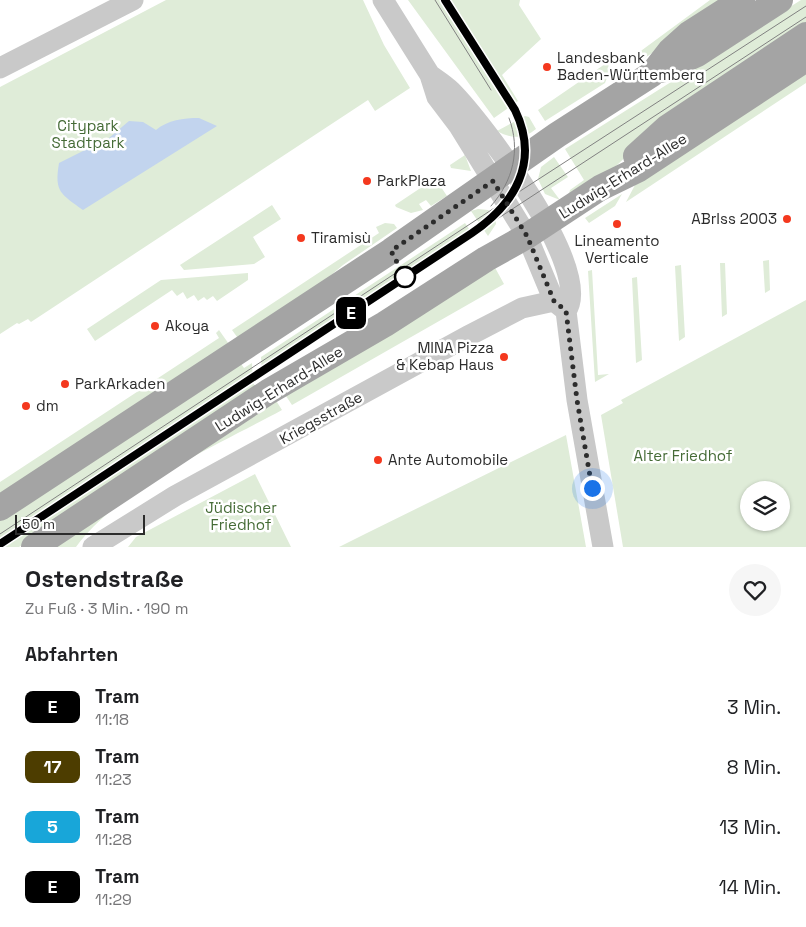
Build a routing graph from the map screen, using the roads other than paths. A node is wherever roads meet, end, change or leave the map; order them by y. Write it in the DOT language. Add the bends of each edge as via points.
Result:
graph roads {
  1 [pos="133,0"];
  2 [pos="383,0"];
  3 [pos="742,0"];
  4 [pos="780,0"];
  5 [pos="806,35"];
  6 [pos="806,59"];
  7 [pos="0,68"];
  8 [pos="652,74"];
  9 [pos="502,174"];
  10 [pos="600,188"];
  11 [pos="537,230"];
  12 [pos="560,306"];
  13 [pos="0,508"];
  14 [pos="34,547"];
  15 [pos="92,547"];
  16 [pos="603,547"];
  1 -- 7 [label="street"];
  2 -- 9 [label="street" via="430,75 450,90 482,126"];
  3 -- 8 [label="main road" via="689,34"];
  4 -- 8 [label="main road" via="697,54"];
  5 -- 10 [label="main road" via="668,127"];
  6 -- 10 [label="main road, Ludwig-Erhard-Allee" via="639,169"];
  8 -- 9 [label="main road"];
  9 -- 11 [label="street"];
  9 -- 13 [label="main road" via="384,256"];
  10 -- 11 [label="main road, Ludwig-Erhard-Allee"];
  11 -- 12 [label="street"];
  11 -- 14 [label="main road, Ludwig-Erhard-Allee" via="268,392"];
  12 -- 15 [label="street, Kriegsstraße" via="522,308 175,496"];
  12 -- 16 [label="street"];
}
